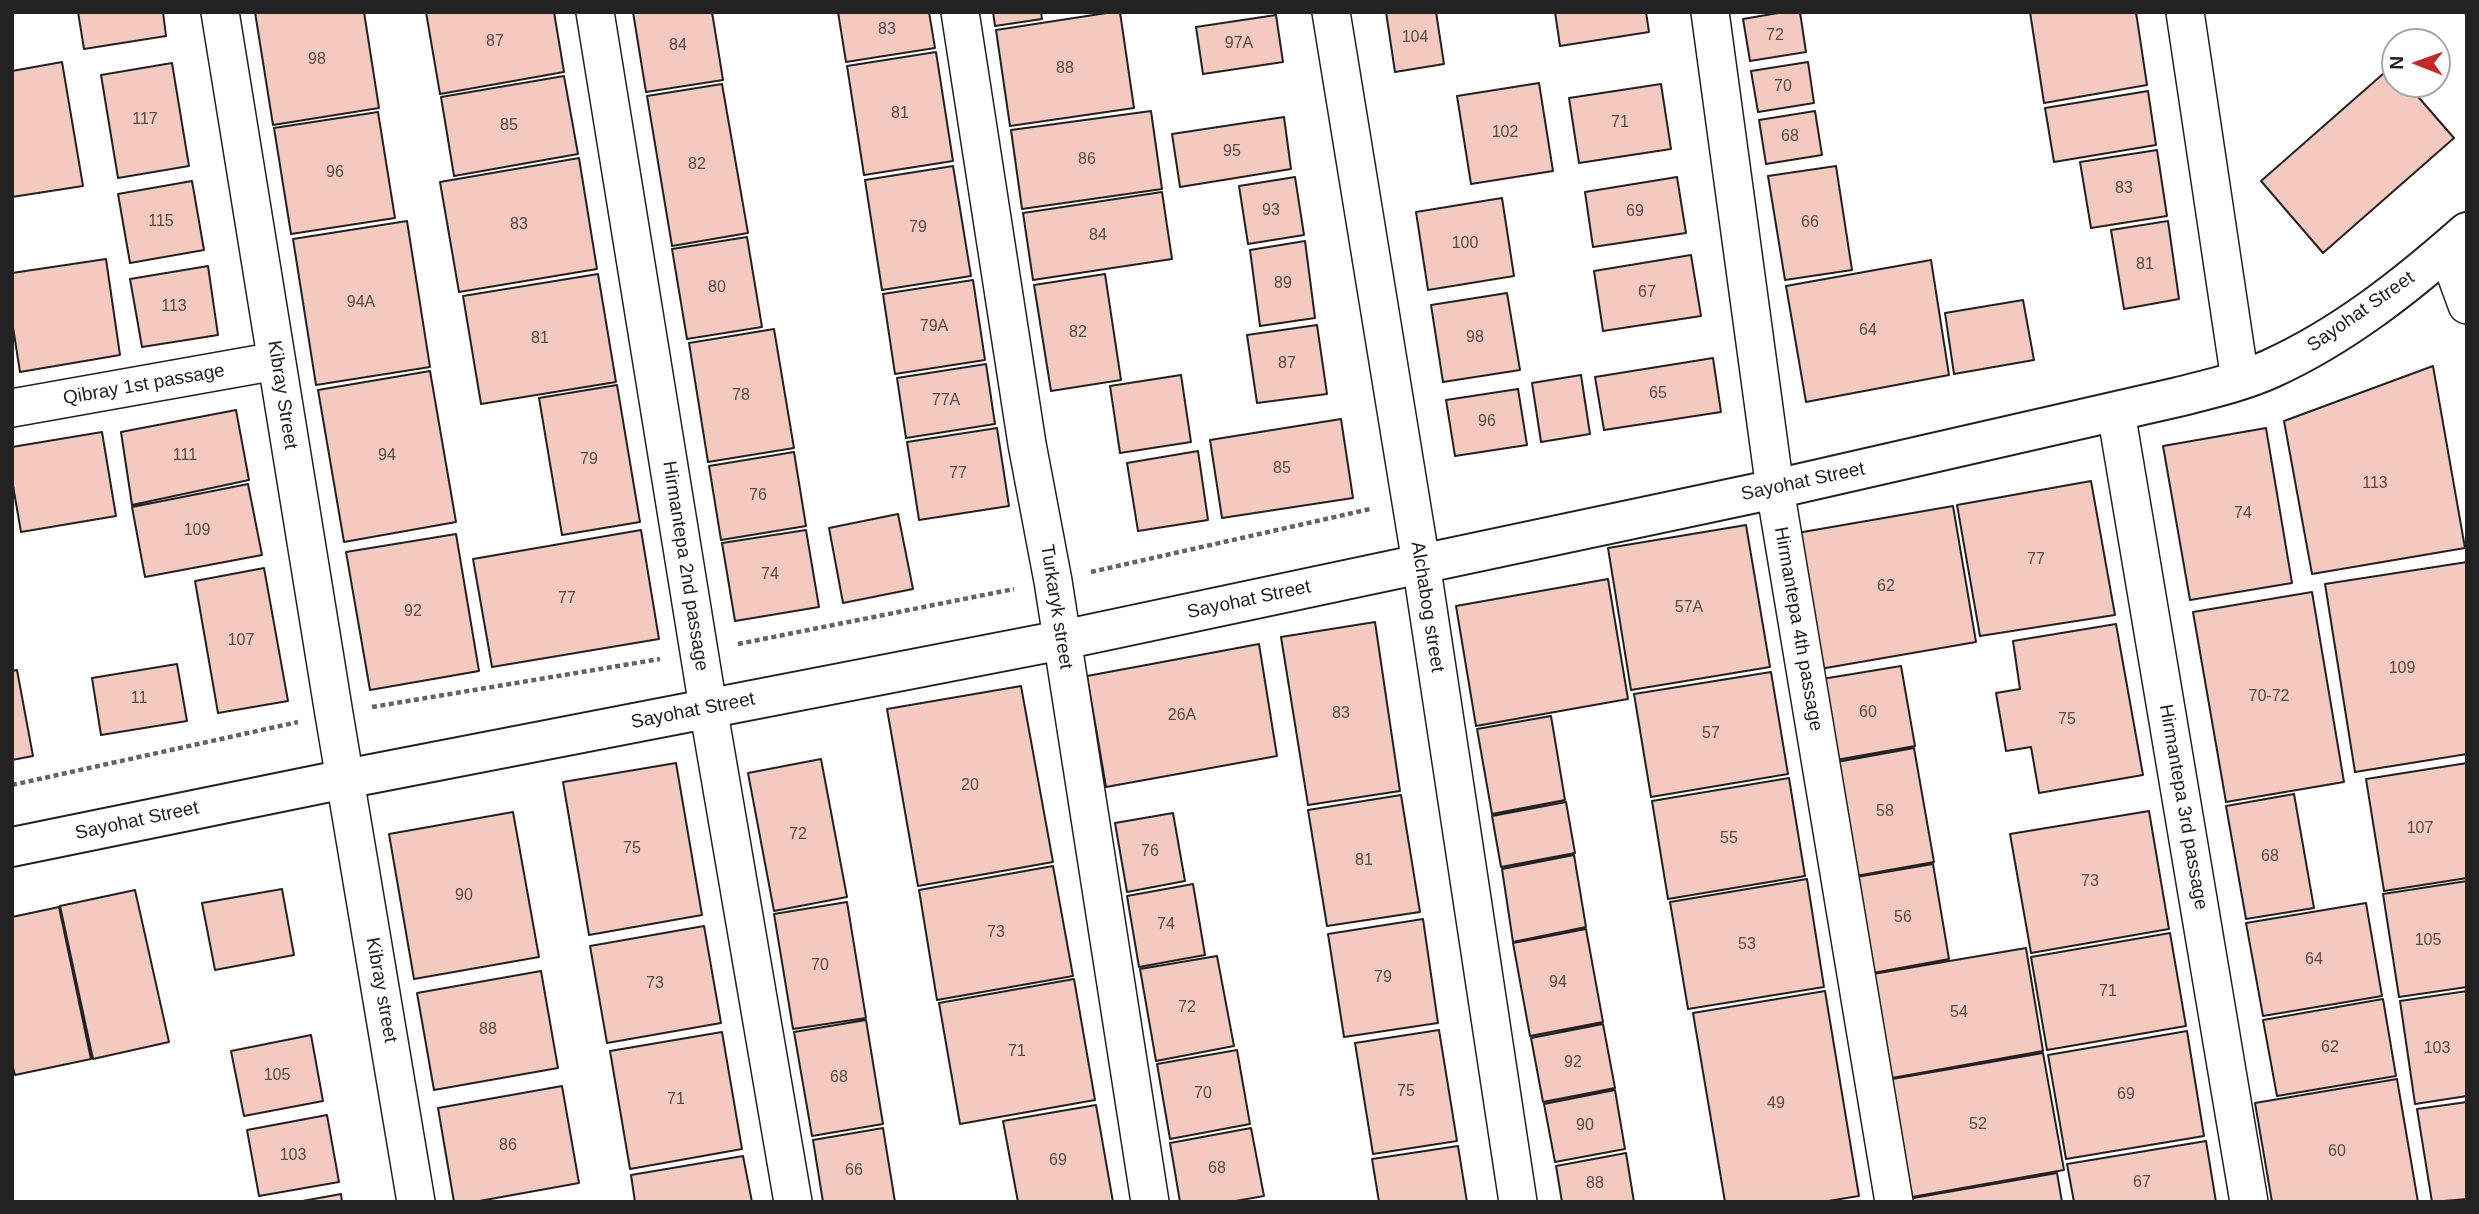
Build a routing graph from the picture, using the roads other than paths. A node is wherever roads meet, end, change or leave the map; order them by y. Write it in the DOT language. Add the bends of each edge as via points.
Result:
graph roads {
  1 [pos="220,12"];
  2 [pos="595,12"];
  3 [pos="960,12"];
  4 [pos="1331,12"];
  5 [pos="1710,12"];
  6 [pos="2185,12"];
  7 [pos="2457,241"];
  8 [pos="2467,305"];
  9 [pos="276,361"];
  10 [pos="2240,380"];
  11 [pos="12,408"];
  12 [pos="2116,412"];
  13 [pos="1775,489"];
  14 [pos="1421,562"];
  15 [pos="1062,640"];
  16 [pos="708,707"];
  17 [pos="345,779"];
  18 [pos="12,847"];
  19 [pos="416,1202"];
  20 [pos="793,1202"];
  21 [pos="1150,1202"];
  22 [pos="1518,1202"];
  23 [pos="1895,1202"];
  24 [pos="2249,1202"];
  1 -- 9 [label="street, Kibray Street"];
  2 -- 16 [label="street, Hirmantepa 2nd passage"];
  3 -- 15 [label="street, Turkaryk street"];
  4 -- 14 [label="street, Alchabog street"];
  5 -- 13 [label="street, Hirmantepa 4th passage"];
  6 -- 10 [label="street"];
  7 -- 8 [label="street"];
  7 -- 10 [label="street, Sayohat Street" via="2324,341"];
  9 -- 11 [label="street, Qibray 1st passage"];
  9 -- 17 [label="street, Kibray Street"];
  10 -- 12 [label="street, Sayohat Street"];
  12 -- 13 [label="street, Sayohat Street"];
  12 -- 24 [label="street, Hirmantepa 3rd passage"];
  13 -- 14 [label="street, Sayohat Street"];
  13 -- 23 [label="street, Hirmantepa 4th passage"];
  14 -- 15 [label="street, Sayohat Street"];
  14 -- 22 [label="street, Alchabog street"];
  15 -- 16 [label="street, Sayohat Street"];
  15 -- 21 [label="street, Turkaryk street"];
  16 -- 17 [label="street, Sayohat Street"];
  16 -- 20 [label="street, Hirmantepa 2nd passage"];
  17 -- 18 [label="street, Sayohat Street"];
  17 -- 19 [label="street, Kibray street"];
}
